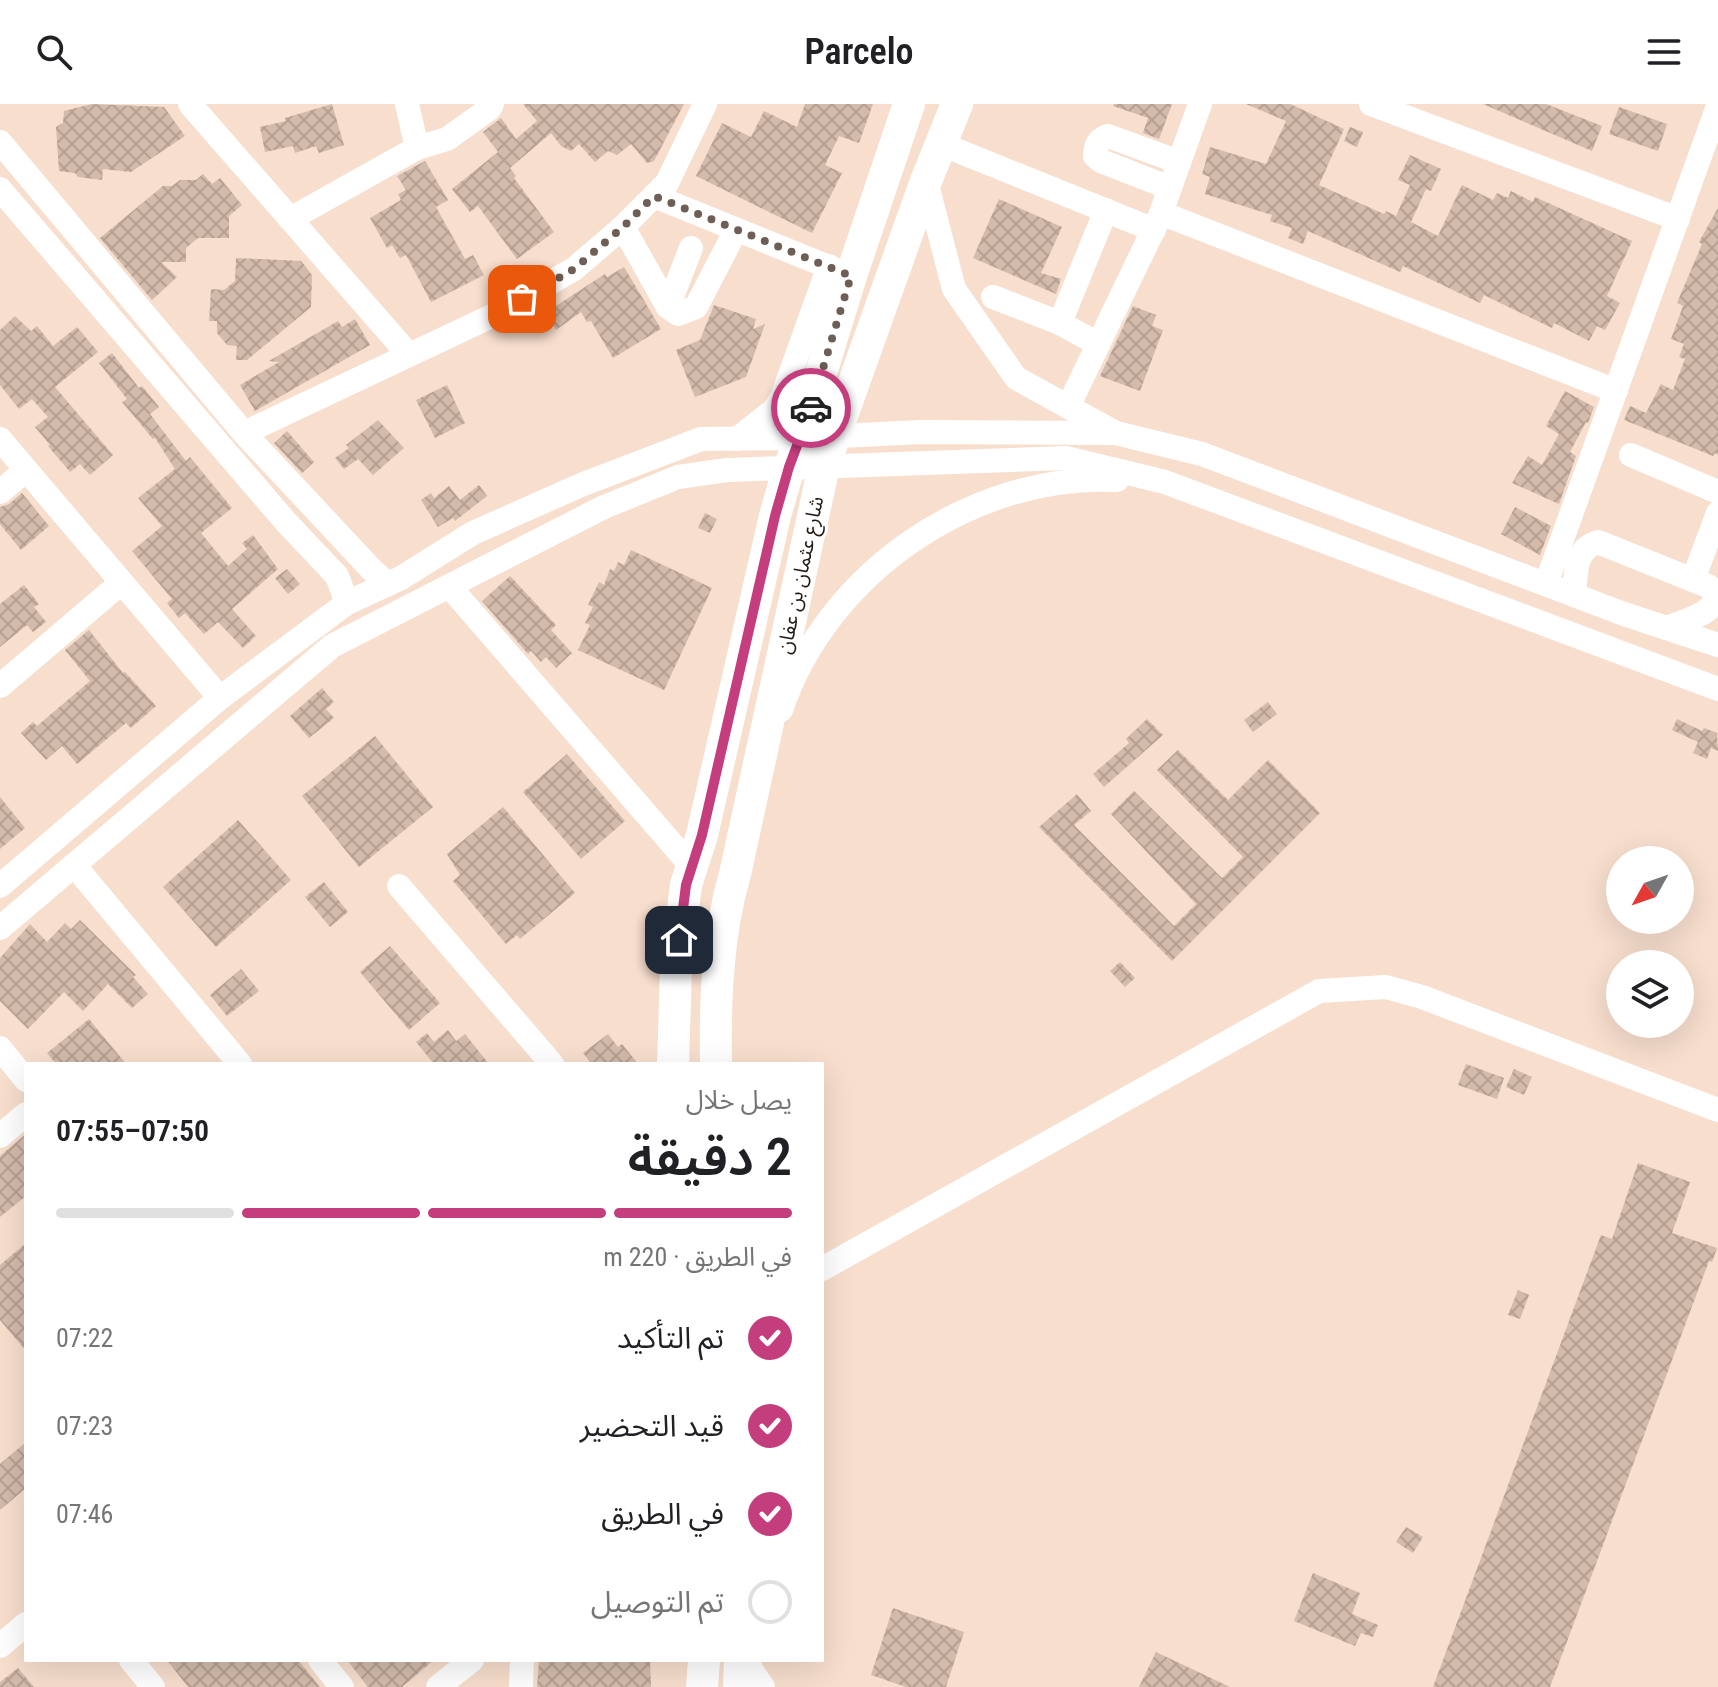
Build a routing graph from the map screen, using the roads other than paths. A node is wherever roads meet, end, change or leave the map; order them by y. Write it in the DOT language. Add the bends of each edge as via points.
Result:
graph roads {
  1 [pos="190,104"];
  2 [pos="407,104"];
  3 [pos="492,104"];
  4 [pos="705,104"];
  5 [pos="909,104"];
  6 [pos="957,104"];
  7 [pos="1200,104"];
  8 [pos="1371,104"];
  9 [pos="1718,106"];
  10 [pos="0,142"];
  11 [pos="941,144"];
  12 [pos="417,148"];
  13 [pos="1179,162"];
  14 [pos="926,181"];
  15 [pos="1170,188"];
  16 [pos="0,189"];
  17 [pos="654,196"];
  18 [pos="1106,210"];
  19 [pos="290,219"];
  20 [pos="1678,219"];
  21 [pos="1158,221"];
  22 [pos="623,227"];
  23 [pos="736,230"];
  24 [pos="691,248"];
  25 [pos="840,271"];
  26 [pos="993,297"];
  27 [pos="668,307"];
  28 [pos="1060,323"];
  29 [pos="1098,344"];
  30 [pos="409,355"];
  31 [pos="1616,391"];
  32 [pos="1068,407"];
  33 [pos="244,433"];
  34 [pos="1116,433"];
  35 [pos="836,436"];
  36 [pos="0,439"];
  37 [pos="737,439"];
  38 [pos="795,453"];
  39 [pos="1631,455"];
  40 [pos="824,466"];
  41 [pos="26,470"];
  42 [pos="1165,482"];
  43 [pos="0,492"];
  44 [pos="1718,492"];
  45 [pos="1718,513"];
  46 [pos="1693,580"];
  47 [pos="121,583"];
  48 [pos="388,584"];
  49 [pos="1546,584"];
  50 [pos="450,587"];
  51 [pos="1574,595"];
  52 [pos="347,603"];
  53 [pos="1667,628"];
  54 [pos="1718,645"];
  55 [pos="0,686"];
  56 [pos="1718,689"];
  57 [pos="220,698"];
  58 [pos="748,807"];
  59 [pos="694,860"];
  60 [pos="74,865"];
  61 [pos="0,886"];
  62 [pos="399,886"];
  63 [pos="0,928"];
  64 [pos="0,1048"];
  65 [pos="716,1056"];
  66 [pos="238,1062"];
  67 [pos="550,1062"];
  68 [pos="673,1062"];
  69 [pos="24,1078"];
  70 [pos="1718,1110"];
  71 [pos="24,1116"];
  72 [pos="0,1136"];
  73 [pos="824,1268"];
  74 [pos="24,1626"];
  75 [pos="0,1646"];
  76 [pos="133,1662"];
  77 [pos="322,1662"];
  78 [pos="469,1662"];
  79 [pos="522,1662"];
  80 [pos="740,1662"];
  81 [pos="749,1662"];
  82 [pos="153,1687"];
  83 [pos="342,1687"];
  84 [pos="438,1687"];
  85 [pos="521,1687"];
  86 [pos="739,1687"];
  87 [pos="763,1687"];
  1 -- 19 [label="street"];
  2 -- 12 [label="street"];
  3 -- 12 [label="street" via="447,139"];
  4 -- 17 [label="street" via="667,183"];
  5 -- 25 [label="main road, شارع عثمان بن عفان"];
  6 -- 11 [label="main road, شارع عثمان بن عفان"];
  7 -- 13 [label="street"];
  8 -- 20 [label="street"];
  9 -- 20 [label="street"];
  10 -- 33 [label="street"];
  11 -- 14 [label="main road, شارع عثمان بن عفان"];
  11 -- 18 [label="street"];
  12 -- 19 [label="street"];
  13 -- 15 [label="street"];
  13 -- 15 [label="street" via="1108,136 1095,147 1101,161"];
  14 -- 32 [label="street" via="954,289 1016,378"];
  14 -- 35 [label="main road, شارع عثمان بن عفان"];
  15 -- 21 [label="street"];
  16 -- 52 [label="street" via="337,576"];
  17 -- 22 [label="street"];
  17 -- 23 [label="street"];
  18 -- 21 [label="street"];
  18 -- 28 [label="street"];
  19 -- 30 [label="street"];
  20 -- 31 [label="street"];
  21 -- 29 [label="street"];
  21 -- 31 [label="street"];
  22 -- 27 [label="street"];
  22 -- 30 [label="street" via="574,269"];
  23 -- 25 [label="street"];
  23 -- 27 [label="street" via="696,307 678,314"];
  24 -- 27 [label="street"];
  25 -- 37 [label="street" via="782,397 774,410"];
  25 -- 38 [label="main road, شارع عثمان بن عفان"];
  26 -- 28 [label="street"];
  28 -- 29 [label="street"];
  29 -- 32 [label="street"];
  30 -- 33 [label="street"];
  31 -- 49 [label="street"];
  32 -- 34 [label="street"];
  33 -- 48 [label="street"];
  34 -- 35 [label="street"];
  34 -- 49 [label="street" via="1202,454"];
  35 -- 38 [label="street"];
  35 -- 40 [label="main road, شارع عثمان بن عفان"];
  36 -- 41 [label="street"];
  37 -- 38 [label="street"];
  37 -- 48 [label="street" via="701,439 581,485 473,533"];
  38 -- 40 [label="street"];
  38 -- 50 [label="street" via="678,477 604,507"];
  38 -- 59 [label="main road, شارع عثمان بن عفان"];
  39 -- 44 [label="street"];
  40 -- 42 [label="street" via="1066,458"];
  40 -- 58 [label="main road, شارع عثمان بن عفان"];
  41 -- 43 [label="street"];
  41 -- 47 [label="street"];
  42 -- 56 [label="street"];
  42 -- 58 [label="street" via="1091,479 1012,492 908,541 856,587 823,626 785,696"];
  45 -- 46 [label="street"];
  46 -- 51 [label="street" via="1598,542 1588,545 1577,562"];
  46 -- 53 [label="street" via="1717,593 1716,601 1710,609"];
  47 -- 55 [label="street"];
  47 -- 57 [label="street"];
  48 -- 52 [label="street"];
  49 -- 51 [label="street"];
  50 -- 59 [label="street"];
  50 -- 60 [label="street" via="332,646"];
  51 -- 53 [label="street"];
  52 -- 57 [label="street"];
  53 -- 54 [label="street"];
  57 -- 61 [label="street"];
  58 -- 65 [label="main road, شارع عثمان بن عفان" via="724,911 715,992"];
  59 -- 65 [label="main road" via="711,862 717,873 702,985"];
  59 -- 68 [label="main road, شارع عثمان بن عفان" via="676,968"];
  60 -- 63 [label="street"];
  60 -- 66 [label="street"];
  62 -- 67 [label="street"];
  64 -- 69 [label="street"];
  70 -- 73 [label="street" via="1422,997 1386,987 1319,991"];
  71 -- 72 [label="street"];
  74 -- 75 [label="street"];
  76 -- 82 [label="street"];
  77 -- 83 [label="street"];
  78 -- 84 [label="street"];
  79 -- 85 [label="street"];
  80 -- 86 [label="main road"];
  81 -- 87 [label="street"];
}
